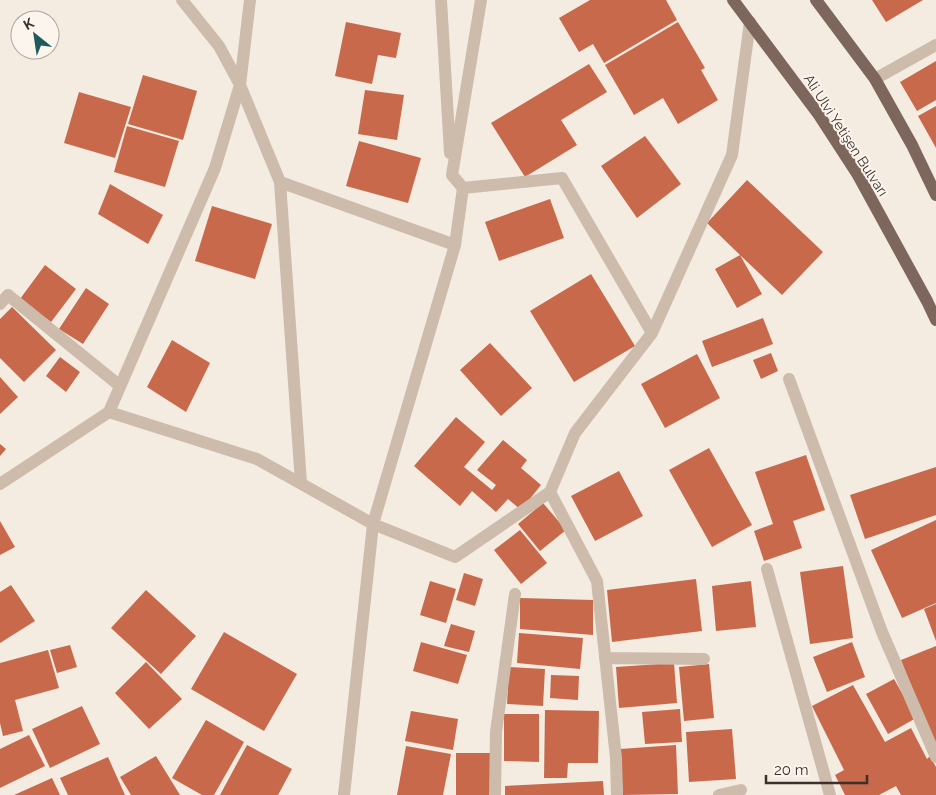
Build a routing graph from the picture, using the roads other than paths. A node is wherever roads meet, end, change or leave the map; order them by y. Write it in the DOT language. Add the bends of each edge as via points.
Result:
graph roads {
  1 [pos="182,0"];
  2 [pos="250,0"];
  3 [pos="441,0"];
  4 [pos="481,0"];
  5 [pos="733,0"];
  6 [pos="816,0"];
  7 [pos="750,22"];
  8 [pos="936,45"];
  9 [pos="875,79"];
  10 [pos="240,86"];
  11 [pos="452,175"];
  12 [pos="280,182"];
  13 [pos="463,188"];
  14 [pos="936,195"];
  15 [pos="455,245"];
  16 [pos="0,304"];
  17 [pos="936,320"];
  18 [pos="652,333"];
  19 [pos="789,379"];
  20 [pos="120,386"];
  21 [pos="109,412"];
  22 [pos="301,483"];
  23 [pos="0,484"];
  24 [pos="550,492"];
  25 [pos="373,524"];
  26 [pos="767,569"];
  27 [pos="515,594"];
  28 [pos="605,658"];
  29 [pos="704,659"];
  30 [pos="936,757"];
  31 [pos="741,790"];
  32 [pos="344,795"];
  33 [pos="495,795"];
  34 [pos="617,795"];
  35 [pos="719,795"];
  36 [pos="830,795"];
  1 -- 10 [label="street" via="219,46"];
  2 -- 10 [label="street"];
  3 -- 11 [label="street"];
  4 -- 11 [label="street"];
  5 -- 7 [label="main road, Ali Ulvi Yetişen Bulvarı"];
  6 -- 9 [label="main road"];
  7 -- 17 [label="main road, Ali Ulvi Yetişen Bulvarı" via="858,175"];
  7 -- 18 [label="street" via="732,155"];
  8 -- 9 [label="street"];
  9 -- 14 [label="main road"];
  10 -- 12 [label="street"];
  10 -- 20 [label="street" via="215,168"];
  11 -- 13 [label="street"];
  12 -- 15 [label="street"];
  12 -- 22 [label="street"];
  13 -- 15 [label="street"];
  13 -- 18 [label="street" via="562,178"];
  15 -- 25 [label="street"];
  16 -- 20 [label="street" via="8,295"];
  18 -- 24 [label="street" via="575,433"];
  19 -- 30 [label="street" via="882,632"];
  20 -- 21 [label="street"];
  21 -- 22 [label="street" via="257,459"];
  21 -- 23 [label="street"];
  22 -- 25 [label="street"];
  24 -- 25 [label="street" via="455,557"];
  24 -- 28 [label="street" via="596,581"];
  25 -- 32 [label="street"];
  26 -- 36 [label="street"];
  27 -- 33 [label="street" via="496,732"];
  28 -- 29 [label="street"];
  28 -- 34 [label="street"];
  31 -- 35 [label="street"];
}
